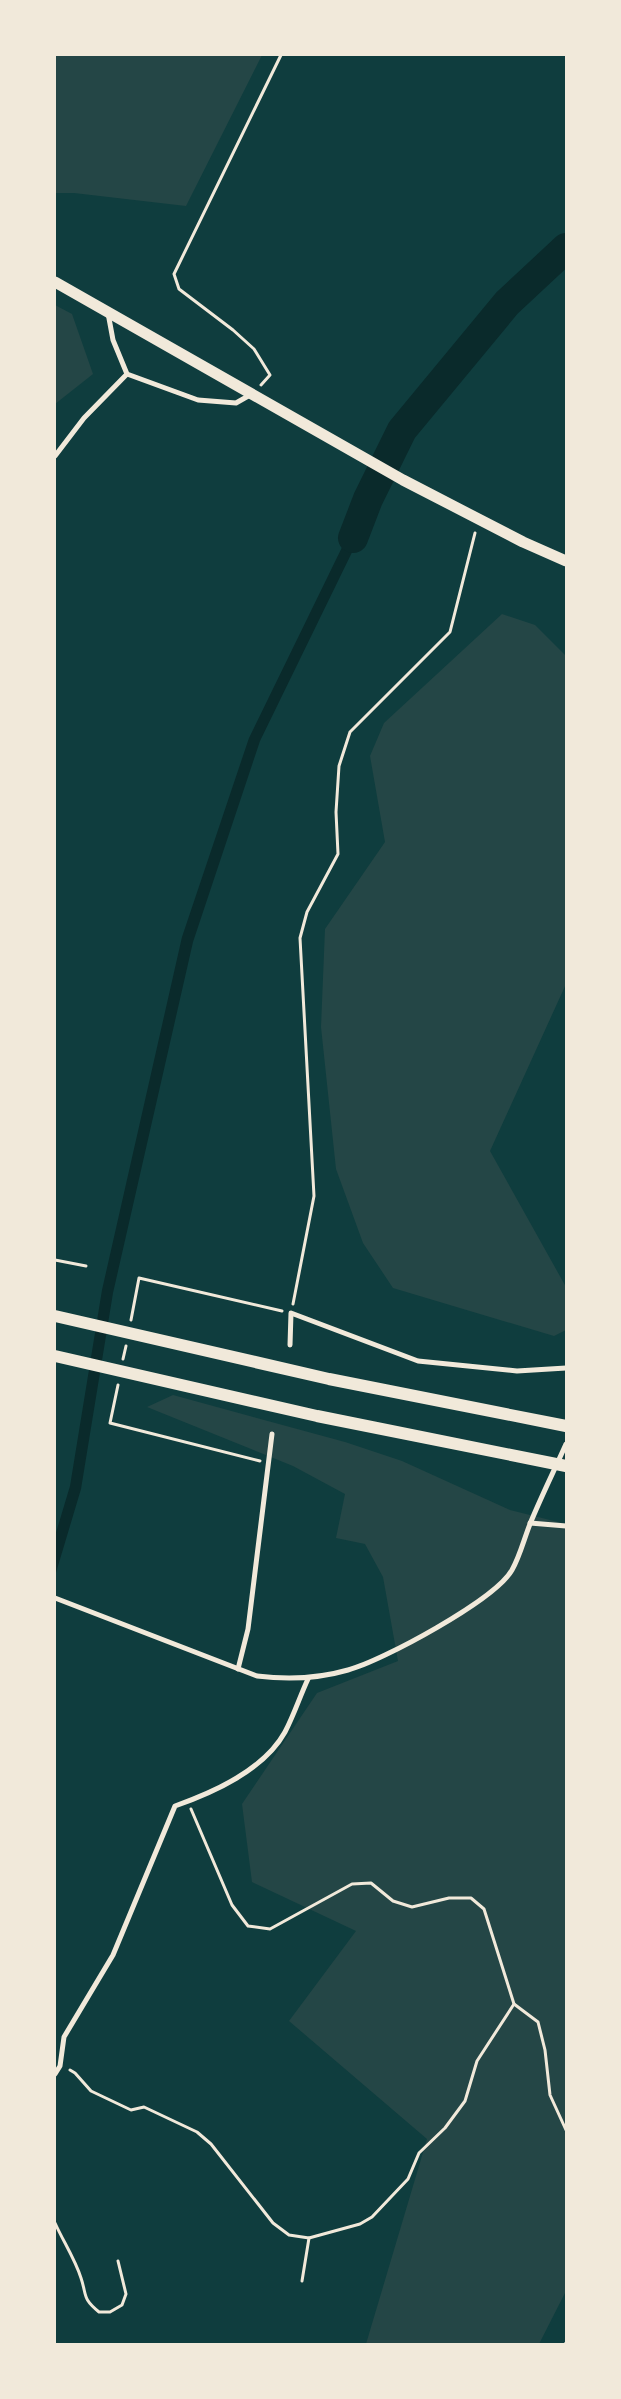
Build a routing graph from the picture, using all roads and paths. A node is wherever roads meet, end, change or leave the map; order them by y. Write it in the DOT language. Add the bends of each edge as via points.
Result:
graph roads {
  1 [pos="281,55"];
  2 [pos="55,282"];
  3 [pos="108,311"];
  4 [pos="127,374"];
  5 [pos="253,393"];
  6 [pos="55,456"];
  7 [pos="479,520"];
  8 [pos="566,561"];
  9 [pos="55,1260"];
  10 [pos="86,1266"];
  11 [pos="291,1313"];
  12 [pos="55,1316"];
  13 [pos="131,1332"];
  14 [pos="290,1345"];
  15 [pos="59,1357"];
  16 [pos="566,1368"];
  17 [pos="123,1371"];
  18 [pos="566,1426"];
  19 [pos="272,1434"];
  20 [pos="566,1444"];
  21 [pos="268,1463"];
  22 [pos="566,1466"];
  23 [pos="530,1523"];
  24 [pos="566,1526"];
  25 [pos="55,1598"];
  26 [pos="238,1669"];
  27 [pos="308,1679"];
  28 [pos="188,1802"];
  29 [pos="514,2004"];
  30 [pos="60,2066"];
  31 [pos="55,2074"];
  32 [pos="566,2130"];
  33 [pos="55,2223"];
  34 [pos="308,2238"];
  35 [pos="118,2261"];
  36 [pos="302,2281"];
  1 -- 5 [label="path" via="174,274 178,289 254,349 270,375"];
  2 -- 3 [label="main road"];
  3 -- 4 [label="street" via="113,340"];
  3 -- 5 [label="main road"];
  4 -- 5 [label="street" via="198,400 236,403"];
  4 -- 6 [label="street" via="84,418"];
  5 -- 7 [label="main road"];
  7 -- 8 [label="main road"];
  7 -- 11 [label="path" via="450,632 350,732 339,766 338,854 307,912 300,938 314,1196"];
  9 -- 10 [label="path"];
  11 -- 13 [label="path" via="139,1278"];
  11 -- 14 [label="street"];
  11 -- 16 [label="street" via="418,1361 517,1371"];
  12 -- 13 [label="highway"];
  13 -- 17 [label="path"];
  13 -- 18 [label="highway" via="329,1379"];
  15 -- 17 [label="highway"];
  17 -- 21 [label="path" via="110,1423"];
  17 -- 22 [label="highway" via="317,1416"];
  19 -- 21 [label="street"];
  20 -- 23 [label="street"];
  21 -- 26 [label="street" via="248,1630"];
  23 -- 24 [label="street"];
  23 -- 27 [label="street" via="512,1571 455,1618 374,1660 349,1670"];
  25 -- 26 [label="street"];
  26 -- 27 [label="street" via="282,1680"];
  27 -- 28 [label="street" via="284,1733 264,1757 244,1774"];
  28 -- 29 [label="path" via="232,1905 248,1926 270,1929 352,1884 371,1883 393,1901 412,1908 449,1898 471,1898 484,1910"];
  28 -- 30 [label="street" via="175,1806 113,1956 64,2037"];
  29 -- 32 [label="path" via="538,2022 550,2095"];
  29 -- 34 [label="path" via="477,2061 465,2101 445,2128 419,2153 408,2179 372,2217 360,2224"];
  30 -- 31 [label="street"];
  30 -- 34 [label="path" via="75,2072 91,2091 131,2110 144,2108 197,2132 211,2144 273,2223 289,2235"];
  33 -- 35 [label="path" via="82,2279 82,2290 88,2303 99,2312 110,2312 122,2305 126,2294"];
  34 -- 36 [label="path"];
}
